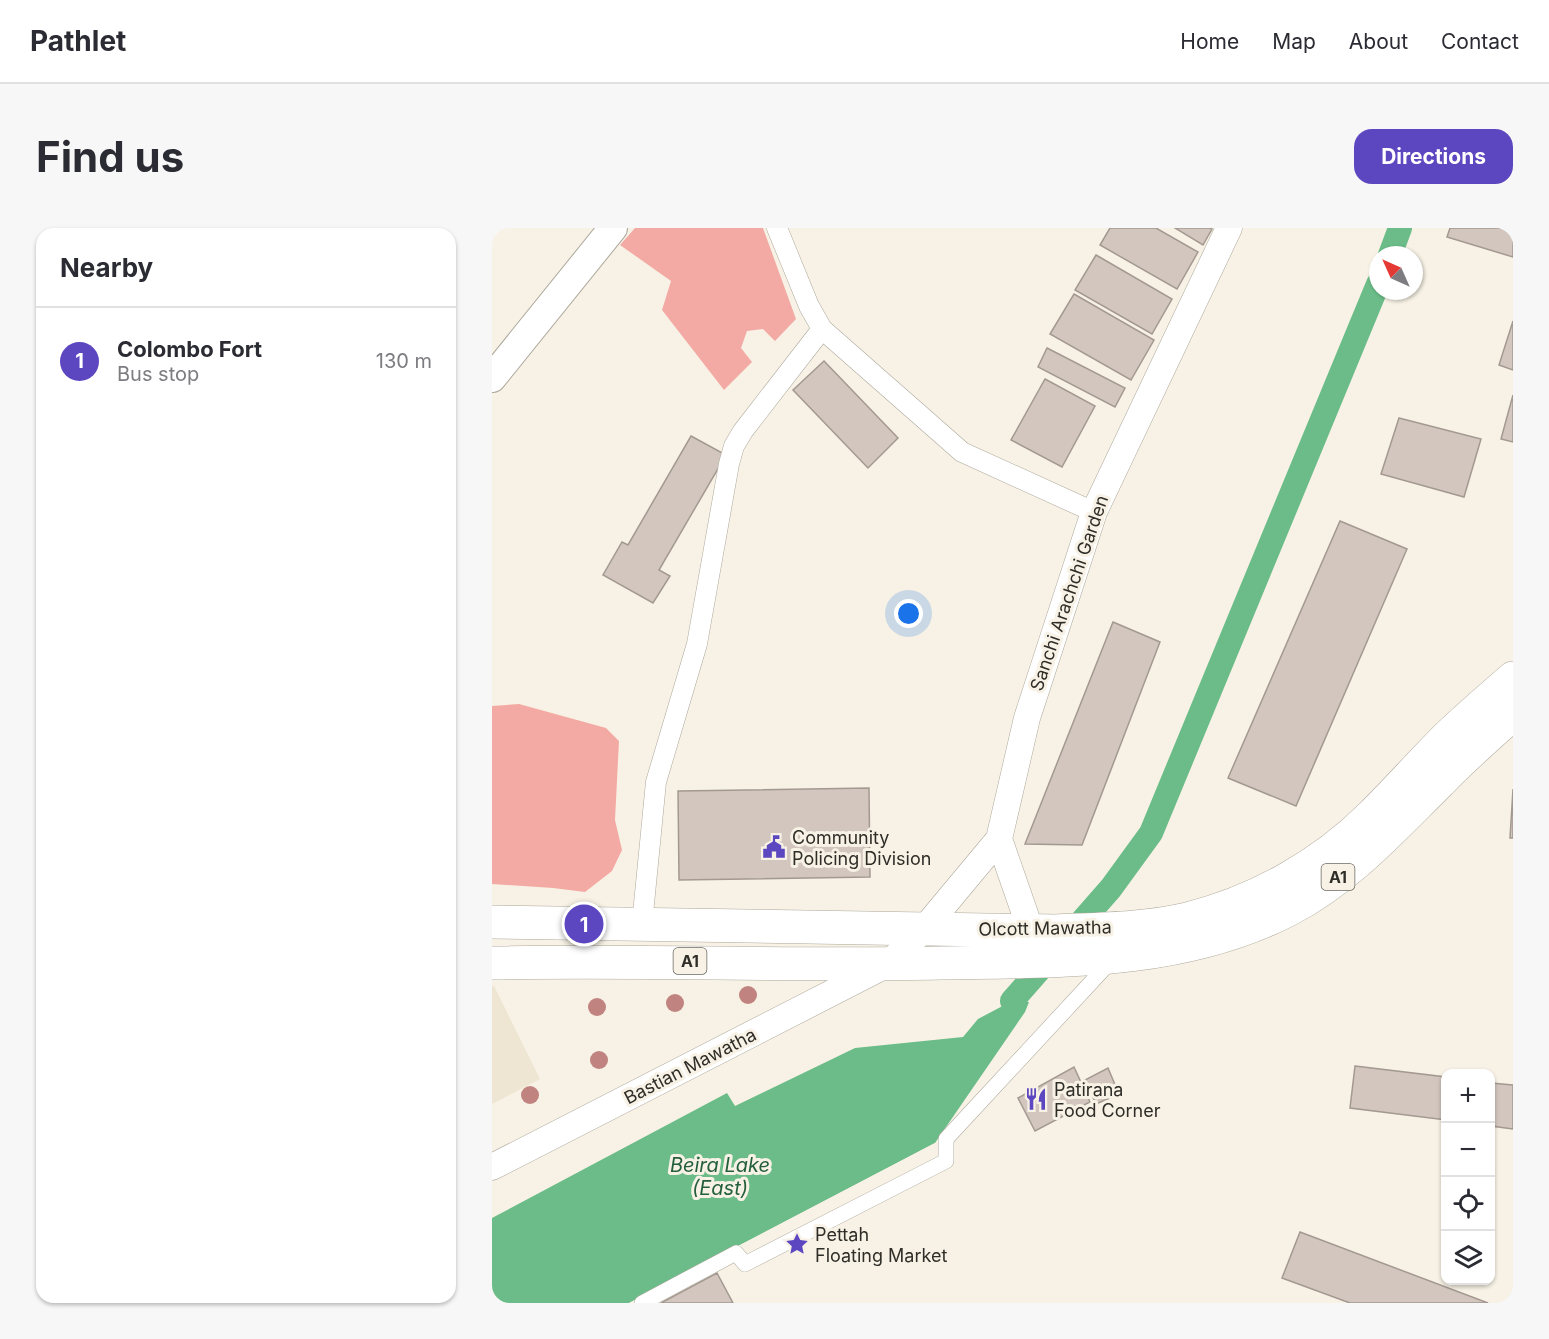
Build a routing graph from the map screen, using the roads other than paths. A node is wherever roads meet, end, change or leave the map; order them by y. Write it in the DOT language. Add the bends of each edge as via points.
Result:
graph roads {
  1 [pos="777,228"];
  2 [pos="1229,228"];
  3 [pos="610,230"];
  4 [pos="822,329"];
  5 [pos="492,378"];
  6 [pos="1094,512"];
  7 [pos="1513,678"];
  8 [pos="1513,714"];
  9 [pos="999,839"];
  10 [pos="492,922"];
  11 [pos="642,924"];
  12 [pos="924,929"];
  13 [pos="1038,941"];
  14 [pos="1115,957"];
  15 [pos="492,963"];
  16 [pos="888,964"];
  17 [pos="492,1167"];
  18 [pos="642,1303"];
  1 -- 4 [label="street" via="808,306"];
  2 -- 6 [label="street, Sanchi Arachchi Garden"];
  3 -- 5 [label="main road"];
  4 -- 6 [label="street" via="962,452"];
  4 -- 11 [label="street" via="734,446 697,644 656,782"];
  6 -- 9 [label="street, Sanchi Arachchi Garden" via="1027,718"];
  7 -- 13 [label="highway, Olcott Mawatha / A1" via="1343,841 1283,881 1241,902 1186,919"];
  8 -- 14 [label="highway, Olcott Mawatha / A1" via="1383,839 1338,878 1289,909 1213,939"];
  9 -- 12 [label="street, Sanchi Arachchi Garden"];
  9 -- 13 [label="street"];
  10 -- 11 [label="highway, Olcott Mawatha / A1"];
  11 -- 12 [label="highway, Olcott Mawatha / A1"];
  12 -- 13 [label="highway, Olcott Mawatha / A1"];
  12 -- 16 [label="street, Sanchi Arachchi Garden"];
  13 -- 14 [label="highway, Olcott Mawatha / A1"];
  13 -- 16 [label="highway, Olcott Mawatha / A1"];
  14 -- 18 [label="street" via="946,1139 946,1161 745,1264 736,1253"];
  15 -- 16 [label="highway, Olcott Mawatha / A1"];
  16 -- 17 [label="street, Bastian Mawatha"];
}
